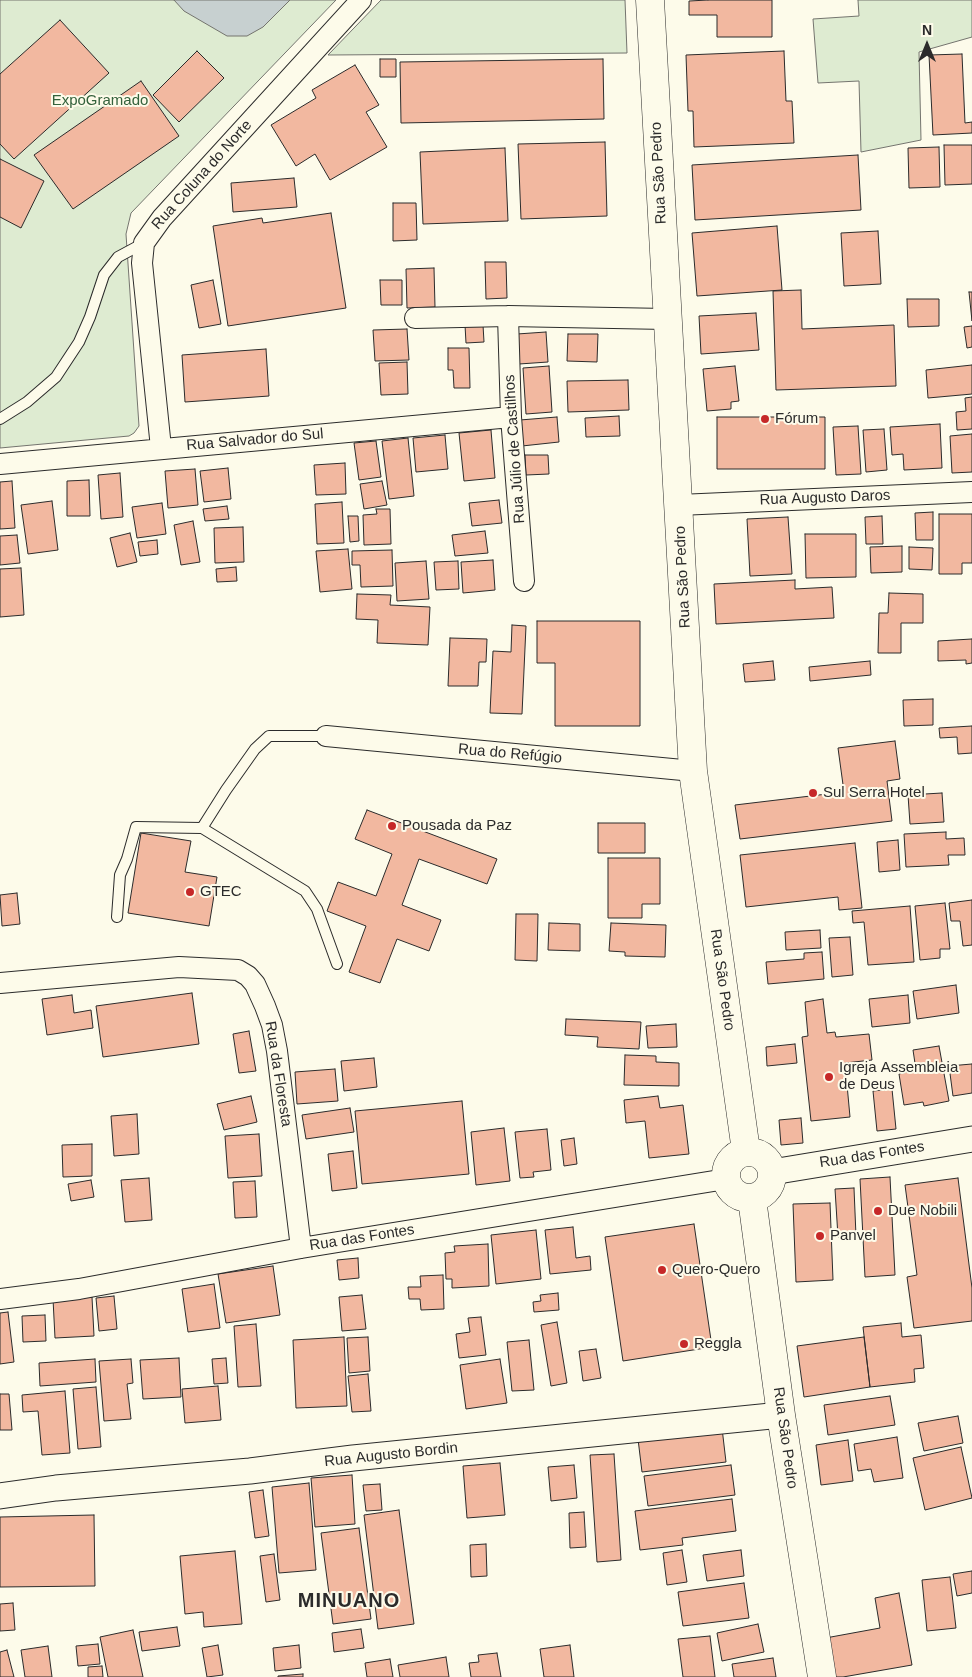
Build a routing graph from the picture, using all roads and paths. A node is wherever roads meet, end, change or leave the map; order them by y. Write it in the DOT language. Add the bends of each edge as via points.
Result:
graph roads {
  1 [pos="360,0"];
  2 [pos="650,0"];
  3 [pos="144,244"];
  4 [pos="508,316"];
  5 [pos="415,318"];
  6 [pos="666,319"];
  7 [pos="511,417"];
  8 [pos="0,419"];
  9 [pos="161,448"];
  10 [pos="0,464"];
  11 [pos="972,492"];
  12 [pos="679,505"];
  13 [pos="524,582"];
  14 [pos="326,736"];
  15 [pos="693,771"];
  16 [pos="202,828"];
  17 [pos="117,917"];
  18 [pos="337,964"];
  19 [pos="0,983"];
  20 [pos="972,1139"];
  21 [pos="746,1151"];
  22 [pos="772,1172"];
  23 [pos="726,1178"];
  24 [pos="752,1199"];
  25 [pos="301,1248"];
  26 [pos="0,1299"];
  27 [pos="781,1415"];
  28 [pos="0,1496"];
  29 [pos="822,1677"];
  1 -- 3 [label="street, Rua Coluna do Norte" via="162,218"];
  2 -- 6 [label="main road, Rua São Pedro"];
  3 -- 8 [label="lane" via="118,257 104,275 80,342 56,377 27,402"];
  3 -- 9 [label="street, Rua Coluna do Norte" via="142,263"];
  4 -- 5 [label="street"];
  4 -- 6 [label="street"];
  4 -- 7 [label="street, Rua Júlio de Castilhos"];
  6 -- 12 [label="main road, Rua São Pedro"];
  7 -- 9 [label="street, Rua Salvador do Sul"];
  7 -- 13 [label="street, Rua Júlio de Castilhos"];
  9 -- 10 [label="street, Rua Salvador do Sul"];
  11 -- 12 [label="street, Rua Augusto Daros"];
  12 -- 15 [label="main road, Rua São Pedro"];
  14 -- 15 [label="street, Rua do Refúgio"];
  14 -- 16 [label="lane" via="269,736 255,749"];
  15 -- 21 [label="main road, Rua São Pedro"];
  16 -- 17 [label="lane" via="136,827 120,876"];
  16 -- 18 [label="lane" via="305,891 317,909"];
  19 -- 25 [label="street, Rua da Floresta" via="179,967 238,970 248,976 255,984 272,1025"];
  20 -- 22 [label="street, Rua das Fontes"];
  21 -- 22 [label="main road" via="760,1154 770,1164"];
  21 -- 23 [label="main road" via="728,1164"];
  22 -- 24 [label="main road" via="770,1186"];
  23 -- 24 [label="main road" via="732,1192"];
  23 -- 25 [label="street, Rua das Fontes"];
  24 -- 27 [label="main road, Rua São Pedro"];
  25 -- 26 [label="street, Rua das Fontes" via="78,1290"];
  27 -- 28 [label="street, Rua Augusto Bordin"];
  27 -- 29 [label="main road, Rua São Pedro"];
}
